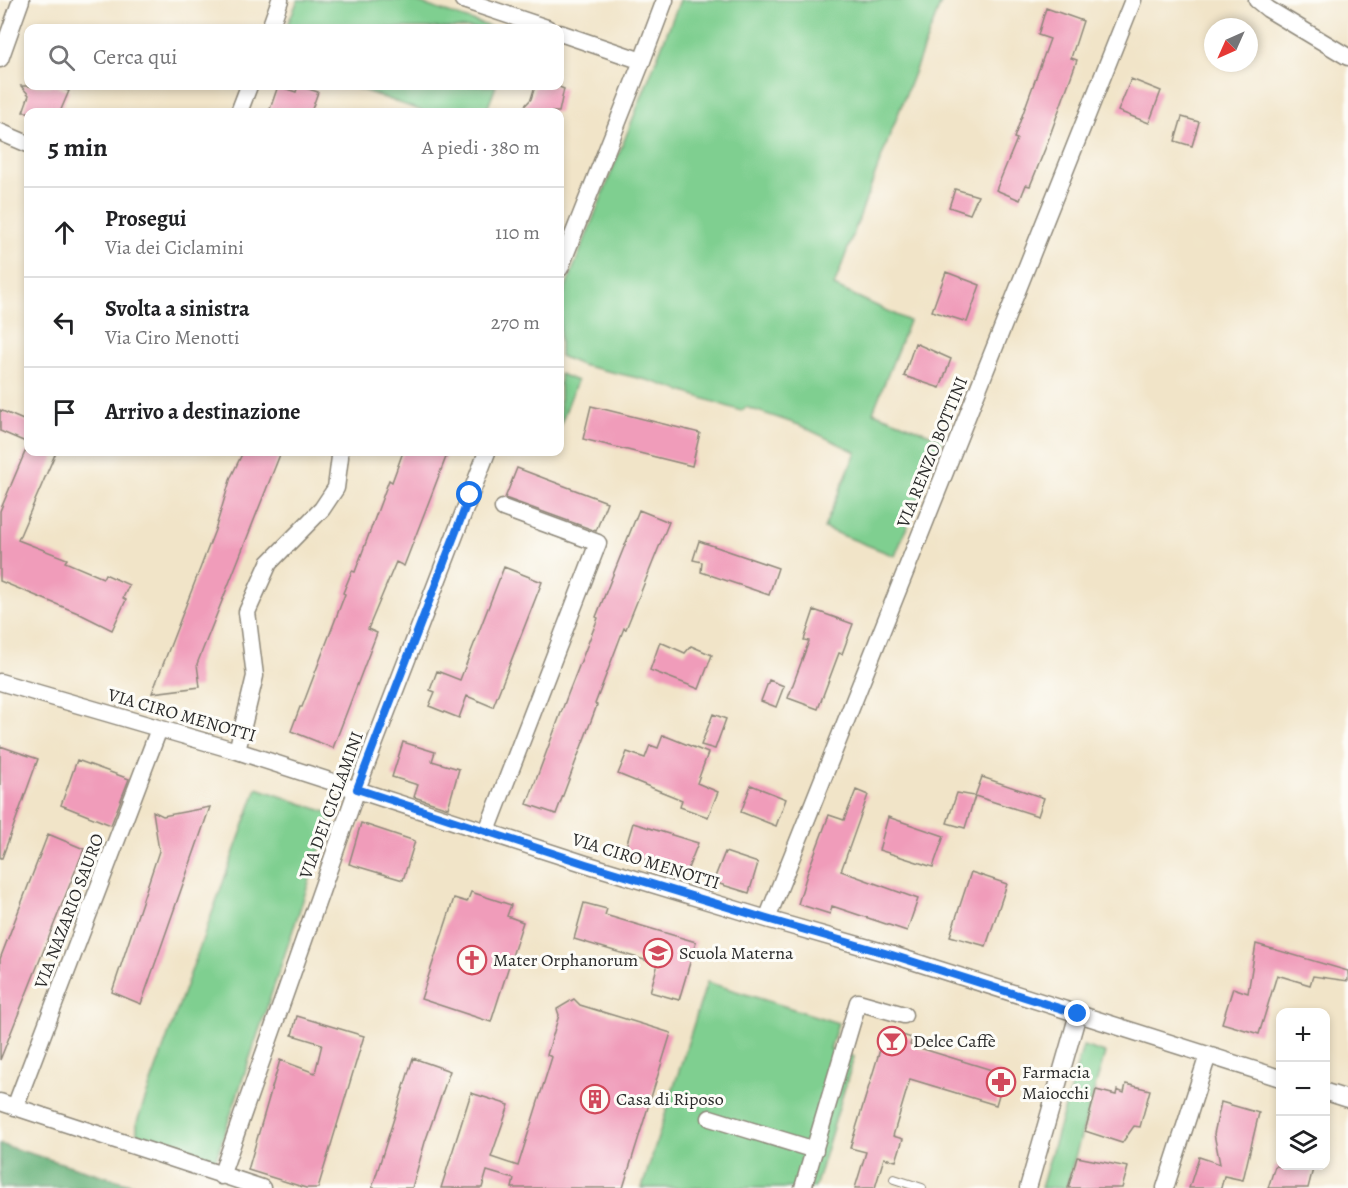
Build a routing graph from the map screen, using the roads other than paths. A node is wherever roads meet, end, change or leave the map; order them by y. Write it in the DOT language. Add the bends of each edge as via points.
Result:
graph roads {
  1 [pos="21,0"];
  2 [pos="280,0"];
  3 [pos="463,0"];
  4 [pos="665,0"];
  5 [pos="1133,0"];
  6 [pos="1257,0"];
  7 [pos="271,24"];
  8 [pos="535,24"];
  9 [pos="564,34"];
  10 [pos="1348,57"];
  11 [pos="0,58"];
  12 [pos="642,61"];
  13 [pos="248,90"];
  14 [pos="241,108"];
  15 [pos="0,132"];
  16 [pos="24,142"];
  17 [pos="564,258"];
  18 [pos="340,456"];
  19 [pos="485,456"];
  20 [pos="503,508"];
  21 [pos="0,682"];
  22 [pos="159,729"];
  23 [pos="237,751"];
  24 [pos="357,789"];
  25 [pos="487,831"];
  26 [pos="767,919"];
  27 [pos="1078,1014"];
  28 [pos="904,1015"];
  29 [pos="1209,1055"];
  30 [pos="1276,1076"];
  31 [pos="1330,1093"];
  32 [pos="1348,1099"];
  33 [pos="8,1105"];
  34 [pos="710,1118"];
  35 [pos="814,1150"];
  36 [pos="221,1176"];
  37 [pos="894,1179"];
  38 [pos="262,1188"];
  39 [pos="803,1188"];
  40 [pos="922,1188"];
  41 [pos="1028,1188"];
  42 [pos="1165,1188"];
  1 -- 11 [label="street"];
  2 -- 7 [label="street"];
  3 -- 8 [label="street"];
  4 -- 12 [label="street"];
  5 -- 26 [label="street, VIA RENZO BOTTINI"];
  6 -- 10 [label="street"];
  9 -- 12 [label="street"];
  12 -- 17 [label="street"];
  13 -- 14 [label="street"];
  15 -- 16 [label="street"];
  18 -- 23 [label="street" via="336,488 322,509 269,563 247,612 255,676"];
  19 -- 24 [label="street, VIA DEI CICLAMINI"];
  20 -- 25 [label="street" via="598,543"];
  21 -- 22 [label="street, VIA CIRO MENOTTI"];
  22 -- 23 [label="street, VIA CIRO MENOTTI"];
  22 -- 33 [label="street, VIA NAZARIO SAURO"];
  23 -- 24 [label="street, VIA CIRO MENOTTI"];
  24 -- 25 [label="street, VIA CIRO MENOTTI"];
  24 -- 36 [label="street, VIA DEI CICLAMINI"];
  25 -- 26 [label="street, VIA CIRO MENOTTI"];
  26 -- 27 [label="street, VIA CIRO MENOTTI"];
  27 -- 29 [label="street, VIA CIRO MENOTTI"];
  27 -- 41 [label="street"];
  28 -- 35 [label="street" via="858,1002"];
  29 -- 30 [label="street, VIA CIRO MENOTTI"];
  29 -- 42 [label="street"];
  31 -- 32 [label="street"];
  33 -- 36 [label="street, VIA NAZARIO SAURO"];
  34 -- 35 [label="street"];
  35 -- 39 [label="street"];
  36 -- 38 [label="street, VIA NAZARIO SAURO"];
  37 -- 40 [label="lane"];
}
